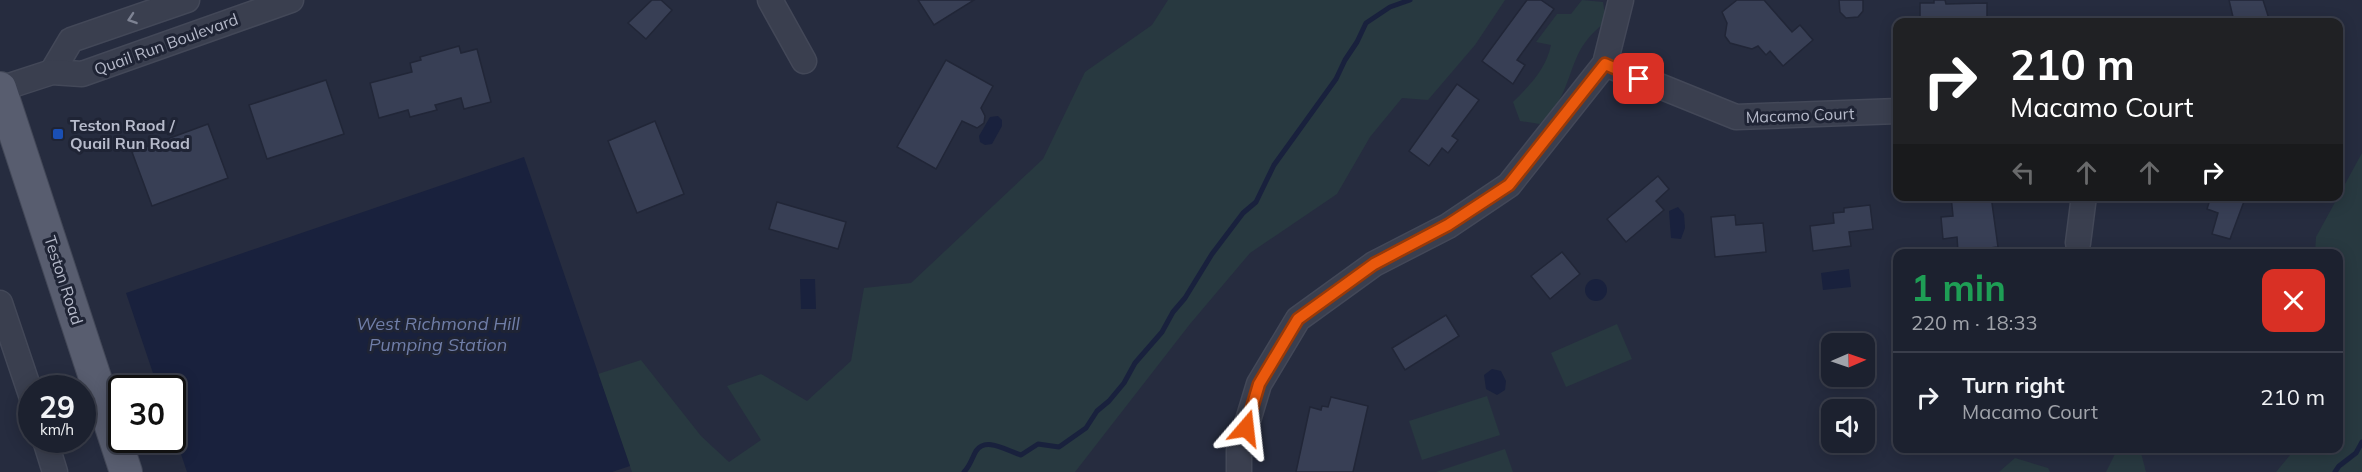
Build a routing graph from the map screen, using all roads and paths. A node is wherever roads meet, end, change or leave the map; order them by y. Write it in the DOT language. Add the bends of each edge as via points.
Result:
graph roads {
  1 [pos="187,0"];
  2 [pos="770,0"];
  3 [pos="1621,0"];
  4 [pos="282,1"];
  5 [pos="804,61"];
  6 [pos="1605,64"];
  7 [pos="52,72"];
  8 [pos="0,89"];
  9 [pos="1893,111"];
  10 [pos="2083,201"];
  11 [pos="2078,243"];
  12 [pos="0,303"];
  13 [pos="24,375"];
  14 [pos="49,453"];
  15 [pos="55,472"];
  16 [pos="126,472"];
  17 [pos="1239,472"];
  1 -- 7 [label="street, Quail Run Boulevard, one-way" via="70,40"];
  2 -- 5 [label="street"];
  3 -- 6 [label="street"];
  4 -- 7 [label="street, Quail Run Boulevard" via="82,74"];
  6 -- 9 [label="street, Macamo Court" via="1736,117"];
  6 -- 17 [label="street" via="1509,185 1448,225 1374,264 1298,319 1259,384 1239,450"];
  7 -- 8 [label="street, Quail Run Boulevard"];
  8 -- 16 [label="main road, Teston Road"];
  10 -- 11 [label="street"];
  12 -- 13 [label="street"];
  14 -- 15 [label="street"];
}
